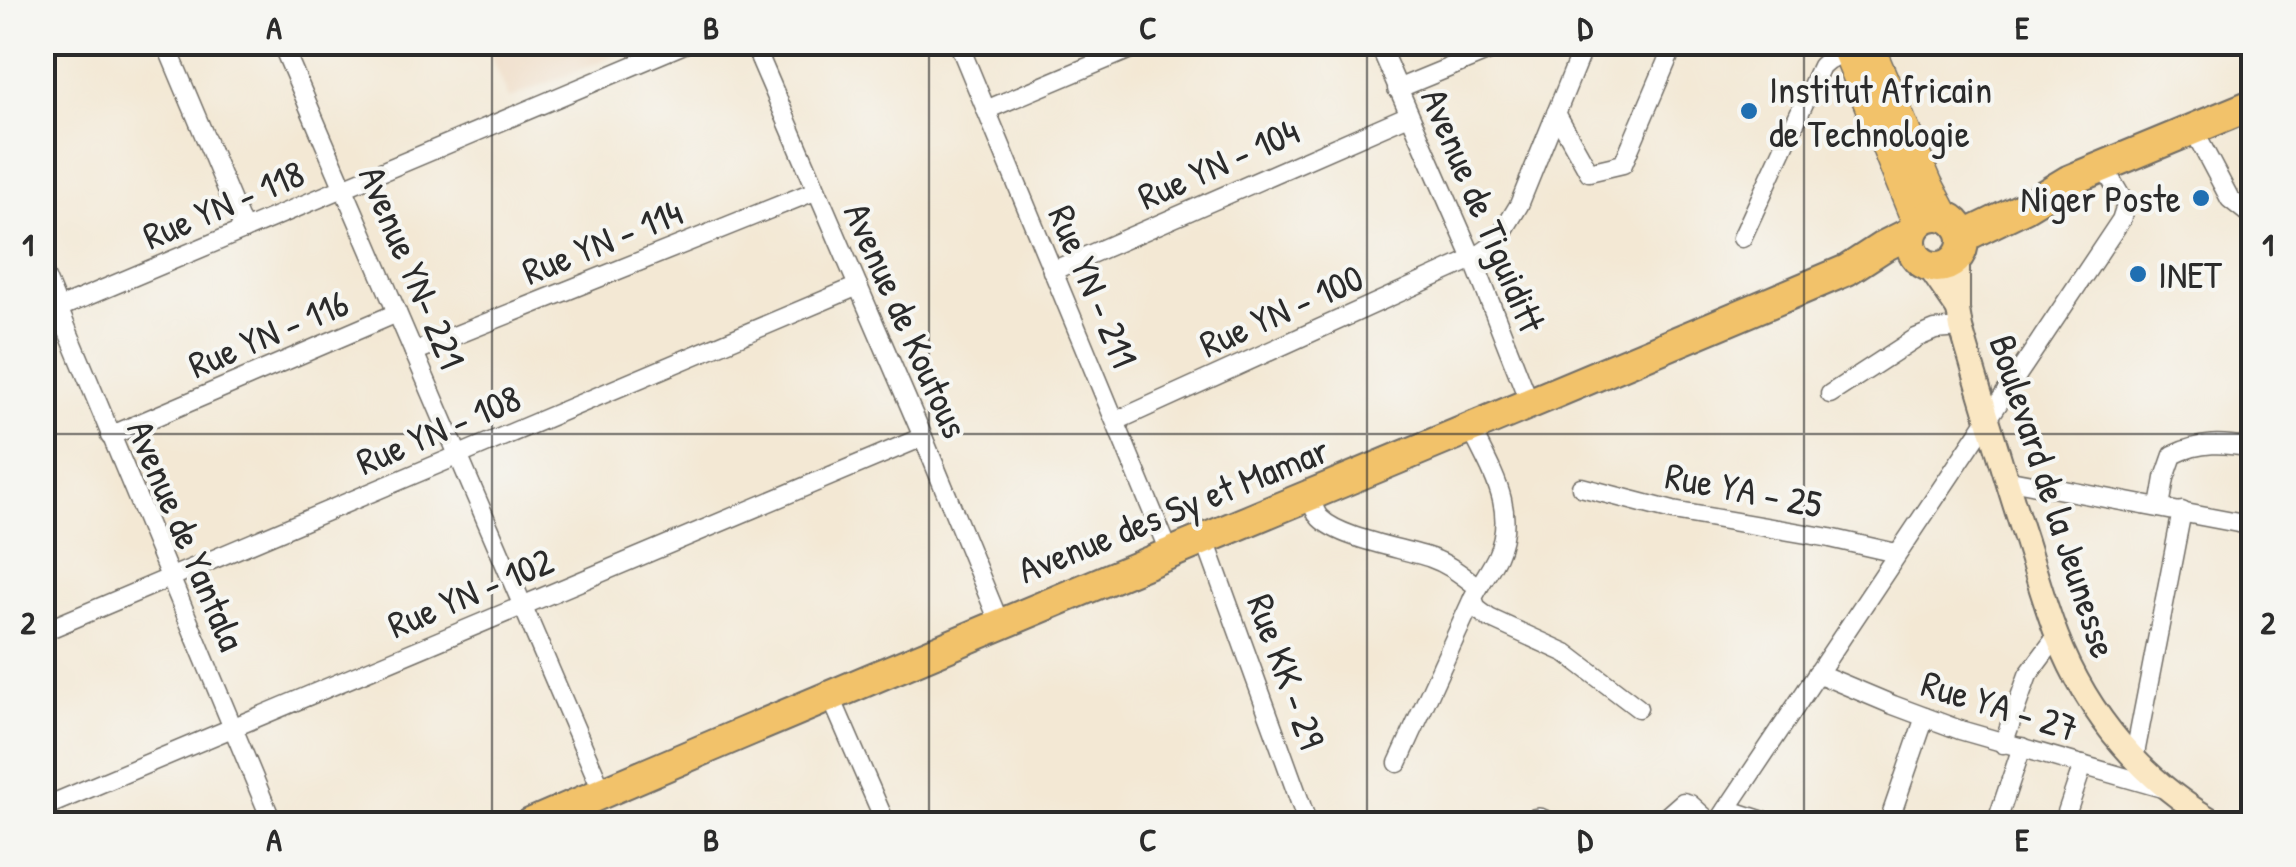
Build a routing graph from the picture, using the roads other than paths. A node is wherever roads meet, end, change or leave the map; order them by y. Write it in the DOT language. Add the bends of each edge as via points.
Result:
graph roads {
  1 [pos="164,42"];
  2 [pos="281,42"];
  3 [pos="688,42"];
  4 [pos="753,42"];
  5 [pos="958,42"];
  6 [pos="1147,42"];
  7 [pos="1378,42"];
  8 [pos="1511,42"];
  9 [pos="1585,42"];
  10 [pos="1675,42"];
  11 [pos="1855,44"];
  12 [pos="1398,89"];
  13 [pos="2254,104"];
  14 [pos="986,110"];
  15 [pos="1556,113"];
  16 [pos="1409,115"];
  17 [pos="2193,129"];
  18 [pos="2103,166"];
  19 [pos="344,188"];
  20 [pos="815,191"];
  21 [pos="2254,218"];
  22 [pos="244,230"];
  23 [pos="1742,238"];
  24 [pos="1936,239"];
  25 [pos="1473,260"];
  26 [pos="42,269"];
  27 [pos="1052,271"];
  28 [pos="858,286"];
  29 [pos="59,308"];
  30 [pos="397,313"];
  31 [pos="1959,319"];
  32 [pos="414,352"];
  33 [pos="1830,394"];
  34 [pos="1530,404"];
  35 [pos="1987,418"];
  36 [pos="1116,420"];
  37 [pos="1472,429"];
  38 [pos="110,436"];
  39 [pos="924,436"];
  40 [pos="2254,448"];
  41 [pos="458,456"];
  42 [pos="2006,480"];
  43 [pos="1581,488"];
  44 [pos="1311,496"];
  45 [pos="2160,508"];
  46 [pos="2182,512"];
  47 [pos="2254,526"];
  48 [pos="1205,540"];
  49 [pos="1896,553"];
  50 [pos="1170,554"];
  51 [pos="170,577"];
  52 [pos="1476,592"];
  53 [pos="522,606"];
  54 [pos="1000,624"];
  55 [pos="42,632"];
  56 [pos="2057,636"];
  57 [pos="1818,673"];
  58 [pos="830,695"];
  59 [pos="1638,708"];
  60 [pos="1926,717"];
  61 [pos="232,728"];
  62 [pos="2012,745"];
  63 [pos="2134,759"];
  64 [pos="1398,763"];
  65 [pos="2083,765"];
  66 [pos="2167,789"];
  67 [pos="603,793"];
  68 [pos="42,808"];
  69 [pos="2192,817"];
  70 [pos="1719,820"];
  71 [pos="273,824"];
  72 [pos="530,824"];
  73 [pos="886,824"];
  74 [pos="1308,824"];
  75 [pos="1525,824"];
  76 [pos="1548,824"];
  77 [pos="1658,824"];
  78 [pos="1772,824"];
  79 [pos="1888,824"];
  80 [pos="1996,824"];
  81 [pos="2064,824"];
  82 [pos="2219,824"];
  1 -- 22 [label="street"];
  2 -- 19 [label="street, Avenue YN- 221"];
  3 -- 19 [label="street, Rue YN - 118"];
  4 -- 20 [label="street, Avenue de Koutous"];
  5 -- 14 [label="street, Rue YN - 211"];
  6 -- 14 [label="street"];
  7 -- 12 [label="street, Avenue de Tiguiditt"];
  8 -- 12 [label="street"];
  9 -- 15 [label="street"];
  10 -- 15 [label="street" via="1624,162 1589,172"];
  11 -- 23 [label="street" via="1821,66"];
  11 -- 24 [label="main road" via="1928,182"];
  12 -- 16 [label="street, Avenue de Tiguiditt"];
  13 -- 17 [label="highway, Avenue des Sy et Mamar"];
  14 -- 27 [label="street, Rue YN - 211"];
  15 -- 25 [label="street" via="1514,216"];
  16 -- 25 [label="street, Avenue de Tiguiditt"];
  16 -- 27 [label="street, Rue YN - 104"];
  17 -- 18 [label="highway, Avenue des Sy et Mamar"];
  17 -- 21 [label="street" via="2230,199"];
  18 -- 24 [label="highway, Avenue des Sy et Mamar" via="2025,206"];
  18 -- 35 [label="street" via="2126,205 2124,213"];
  19 -- 22 [label="street, Rue YN - 118"];
  19 -- 30 [label="street, Avenue YN- 221"];
  20 -- 28 [label="street, Avenue de Koutous"];
  20 -- 32 [label="street, Rue YN - 114"];
  22 -- 29 [label="street, Rue YN - 118"];
  24 -- 31 [label="street, Boulevard de la Jeunesse"];
  24 -- 34 [label="highway, Avenue des Sy et Mamar" via="1884,246 1847,270"];
  25 -- 34 [label="street, Avenue de Tiguiditt"];
  25 -- 36 [label="street, Rue YN - 100"];
  26 -- 29 [label="street, Avenue de Yantala"];
  27 -- 36 [label="street, Rue YN - 211"];
  28 -- 39 [label="street, Avenue de Koutous"];
  28 -- 41 [label="street, Rue YN - 108"];
  29 -- 38 [label="street, Avenue de Yantala"];
  30 -- 32 [label="street, Avenue YN- 221"];
  30 -- 38 [label="street, Rue YN - 116"];
  31 -- 33 [label="street" via="1916,338"];
  31 -- 35 [label="street, Boulevard de la Jeunesse"];
  32 -- 41 [label="street, Avenue YN- 221"];
  34 -- 37 [label="highway, Avenue des Sy et Mamar"];
  35 -- 42 [label="street, Boulevard de la Jeunesse"];
  35 -- 49 [label="street"];
  36 -- 50 [label="street, Rue YN - 211"];
  37 -- 44 [label="highway, Avenue des Sy et Mamar"];
  37 -- 52 [label="street" via="1505,504 1502,542"];
  38 -- 51 [label="street, Avenue de Yantala"];
  39 -- 53 [label="street, Rue YN - 102"];
  39 -- 54 [label="street, Avenue de Koutous"];
  40 -- 45 [label="street" via="2193,445 2173,455"];
  41 -- 51 [label="street, Rue YN - 108"];
  41 -- 53 [label="street, Avenue YN- 221"];
  42 -- 45 [label="street"];
  42 -- 56 [label="street, Boulevard de la Jeunesse"];
  43 -- 49 [label="street, Rue YA - 25"];
  44 -- 48 [label="highway, Avenue des Sy et Mamar"];
  44 -- 52 [label="street" via="1318,517 1329,525 1432,558"];
  45 -- 46 [label="street"];
  46 -- 47 [label="street"];
  46 -- 63 [label="street"];
  48 -- 50 [label="highway, Avenue des Sy et Mamar"];
  48 -- 74 [label="street, Rue KK - 29"];
  49 -- 57 [label="street"];
  50 -- 54 [label="highway, Avenue des Sy et Mamar"];
  51 -- 55 [label="street, Rue YN - 108"];
  51 -- 61 [label="street, Avenue de Yantala"];
  52 -- 59 [label="street" via="1477,609 1489,618 1566,653"];
  52 -- 64 [label="street"];
  53 -- 61 [label="street, Rue YN - 102"];
  53 -- 67 [label="street, Avenue YN- 221"];
  54 -- 58 [label="highway, Avenue des Sy et Mamar"];
  56 -- 62 [label="street" via="2028,674"];
  56 -- 63 [label="street, Boulevard de la Jeunesse" via="2101,720"];
  57 -- 60 [label="street, Rue YA - 27"];
  57 -- 70 [label="street"];
  58 -- 67 [label="highway, Avenue des Sy et Mamar"];
  58 -- 73 [label="street"];
  60 -- 62 [label="street, Rue YA - 27"];
  60 -- 79 [label="street"];
  61 -- 68 [label="street, Rue YN - 102"];
  61 -- 71 [label="street, Avenue de Yantala"];
  62 -- 65 [label="street, Rue YA - 27"];
  62 -- 80 [label="street"];
  63 -- 66 [label="street, Boulevard de la Jeunesse"];
  65 -- 66 [label="street, Rue YA - 27"];
  65 -- 81 [label="street"];
  66 -- 69 [label="street, Boulevard de la Jeunesse"];
  67 -- 72 [label="highway, Avenue des Sy et Mamar"];
  69 -- 82 [label="street, Boulevard de la Jeunesse"];
  70 -- 77 [label="street" via="1684,802"];
  70 -- 78 [label="street"];
  75 -- 76 [label="street" via="1540,817"];
}
